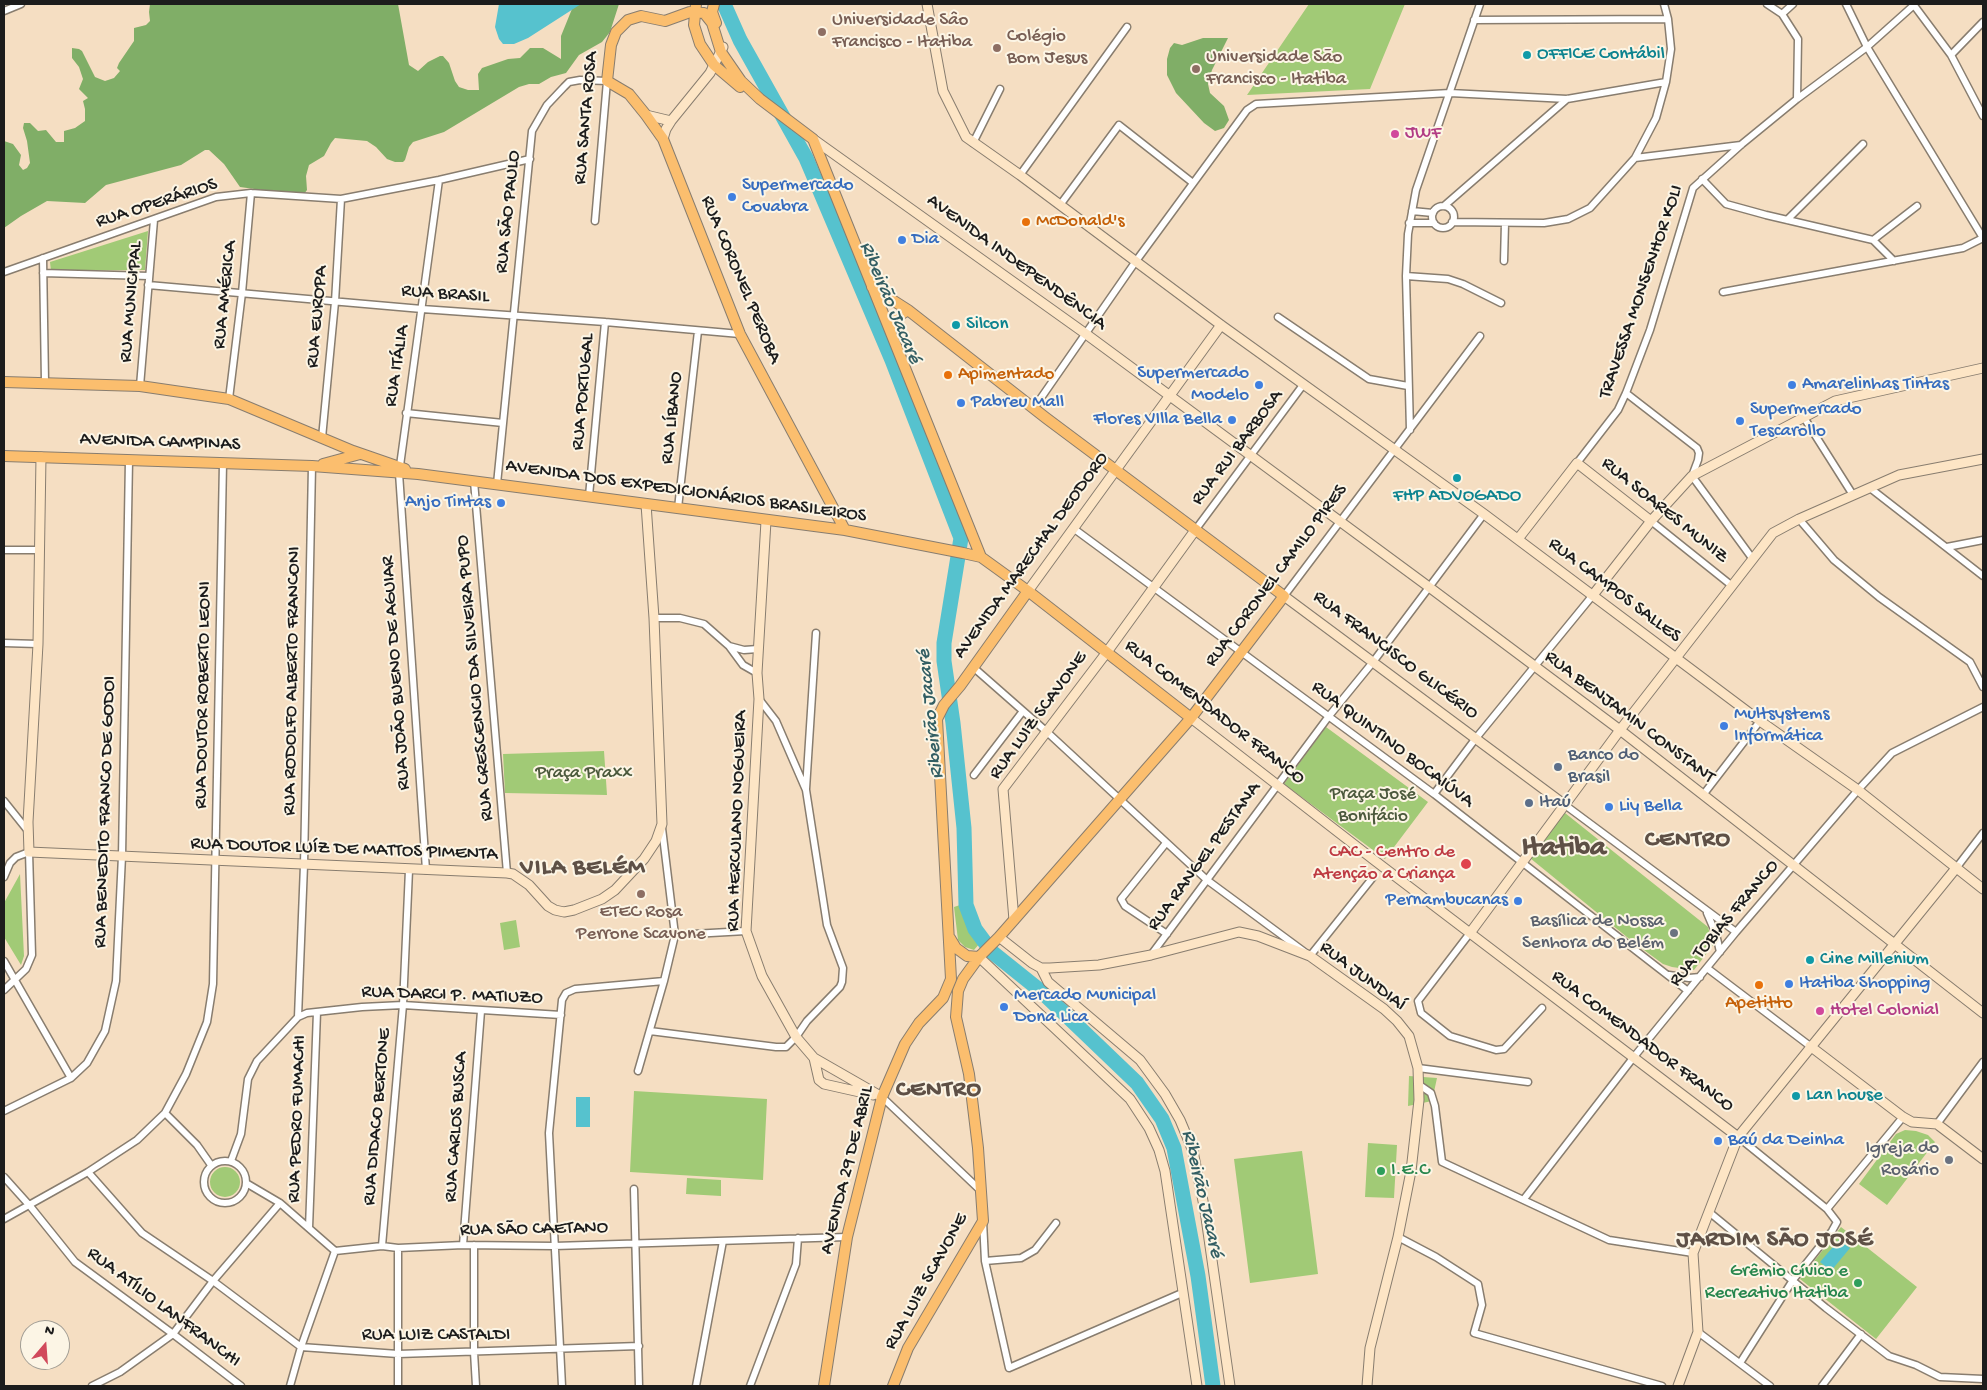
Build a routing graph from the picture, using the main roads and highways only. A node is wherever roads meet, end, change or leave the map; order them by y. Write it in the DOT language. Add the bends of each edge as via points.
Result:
graph roads {
  1 [pos="714,4"];
  2 [pos="927,4"];
  3 [pos="696,8"];
  4 [pos="722,48"];
  5 [pos="714,65"];
  6 [pos="607,82"];
  7 [pos="760,99"];
  8 [pos="646,114"];
  9 [pos="671,121"];
  10 [pos="663,139"];
  11 [pos="813,139"];
  12 [pos="872,286"];
  13 [pos="908,310"];
  14 [pos="1221,325"];
  15 [pos="891,330"];
  16 [pos="1983,368"];
  17 [pos="4,382"];
  18 [pos="1170,395"];
  19 [pos="360,454"];
  20 [pos="1251,455"];
  21 [pos="4,456"];
  22 [pos="41,456"];
  23 [pos="1983,459"];
  24 [pos="1577,463"];
  25 [pos="314,466"];
  26 [pos="351,470"];
  27 [pos="399,470"];
  28 [pos="1116,470"];
  29 [pos="646,504"];
  30 [pos="766,521"];
  31 [pos="1651,521"];
  32 [pos="1196,529"];
  33 [pos="845,530"];
  34 [pos="1518,539"];
  35 [pos="981,557"];
  36 [pos="1028,591"];
  37 [pos="1592,595"];
  38 [pos="1284,596"];
  39 [pos="1107,652"];
  40 [pos="1676,658"];
  41 [pos="1191,718"];
  42 [pos="1620,730"];
  43 [pos="1564,805"];
  44 [pos="1957,867"];
  45 [pos="1983,889"];
  46 [pos="1014,920"];
  47 [pos="1470,933"];
  48 [pos="949,937"];
  49 [pos="997,939"];
  50 [pos="1895,944"];
  51 [pos="981,955"];
  52 [pos="1041,968"];
  53 [pos="951,979"];
  54 [pos="936,1005"];
  55 [pos="1983,1013"];
  56 [pos="956,1017"];
  57 [pos="1810,1046"];
  58 [pos="814,1058"];
  59 [pos="833,1068"];
  60 [pos="818,1072"];
  61 [pos="882,1097"];
  62 [pos="1738,1137"];
  63 [pos="1983,1159"];
  64 [pos="824,1386"];
  65 [pos="893,1386"];
  66 [pos="1197,1386"];
  67 [pos="1230,1386"];
  68 [pos="1368,1386"];
  69 [pos="1678,1386"];
  1 -- 4 [label="main road, AVENIDA INDEPENDÊNCIA" via="712,12"];
  2 -- 14 [label="main road, RUA CAMPOS SALLES" via="943,91 966,137"];
  3 -- 4 [label="main road, AVENIDA INDEPENDÊNCIA" via="712,23"];
  3 -- 5 [label="main road, AVENIDA INDEPENDÊNCIA" via="695,33"];
  3 -- 6 [label="main road, RUA SANTA ROSA" via="665,21 641,16 628,20 616,32 611,46"];
  4 -- 5 [label="main road"];
  4 -- 7 [label="main road, AVENIDA INDEPENDÊNCIA" via="740,81"];
  5 -- 7 [label="main road, AVENIDA INDEPENDÊNCIA"];
  5 -- 9 [label="main road"];
  6 -- 8 [label="main road, RUA CORONEL PEROBA" via="629,94"];
  7 -- 11 [label="main road, AVENIDA INDEPENDÊNCIA"];
  8 -- 9 [label="main road"];
  8 -- 10 [label="main road, RUA CORONEL PEROBA"];
  9 -- 10 [label="main road"];
  10 -- 33 [label="main road, RUA CORONEL PEROBA" via="740,334"];
  11 -- 12 [label="main road"];
  11 -- 18 [label="main road, AVENIDA INDEPENDÊNCIA"];
  12 -- 13 [label="main road, RUA FRANCISCO GLICÉRIO"];
  12 -- 15 [label="main road"];
  13 -- 15 [label="main road" via="897,317"];
  13 -- 28 [label="main road, RUA FRANCISCO GLICÉRIO"];
  14 -- 18 [label="main road, AVENIDA MARECHAL DEODORO"];
  14 -- 34 [label="main road, RUA CAMPOS SALLES"];
  15 -- 35 [label="main road"];
  16 -- 31 [label="main road" via="1835,401 1802,416 1692,476"];
  17 -- 19 [label="main road" via="140,386 229,399"];
  18 -- 20 [label="main road, AVENIDA INDEPENDÊNCIA"];
  18 -- 28 [label="main road, AVENIDA MARECHAL DEODORO"];
  19 -- 25 [label="main road, AVENIDA CAMPINAS"];
  19 -- 26 [label="main road" via="356,467"];
  19 -- 27 [label="main road"];
  20 -- 42 [label="main road, RUA BENJAMIN CONSTANT"];
  21 -- 22 [label="main road, AVENIDA CAMPINAS"];
  22 -- 25 [label="main road, AVENIDA CAMPINAS"];
  22 -- 29 [label="main road, RUA DOUTOR LUÍZ DE MATTOS PIMENTA" via="38,644 29,852 508,873 520,878 548,906 564,912 602,899 615,890 644,859 662,824"];
  23 -- 40 [label="main road" via="1899,475 1773,533"];
  24 -- 31 [label="main road, RUA SOARES MUNIZ"];
  24 -- 34 [label="main road, TRAVESSA MONSENHOR KOLI"];
  25 -- 26 [label="main road, AVENIDA CAMPINAS"];
  26 -- 27 [label="main road, AVENIDA CAMPINAS"];
  27 -- 29 [label="main road, AVENIDA DOS EXPEDICIONÁRIOS BRASILEIROS"];
  28 -- 32 [label="main road, RUA FRANCISCO GLICÉRIO"];
  28 -- 36 [label="main road, AVENIDA MARECHAL DEODORO"];
  29 -- 30 [label="main road, AVENIDA DOS EXPEDICIONÁRIOS BRASILEIROS"];
  30 -- 33 [label="main road, AVENIDA DOS EXPEDICIONÁRIOS BRASILEIROS"];
  30 -- 58 [label="main road, RUA HERCULANO NOGUEIRA" via="746,931 762,976 796,1037"];
  31 -- 37 [label="main road"];
  32 -- 38 [label="main road, RUA FRANCISCO GLICÉRIO"];
  32 -- 39 [label="main road, RUA LUIZ SCAVONE"];
  33 -- 35 [label="main road, AVENIDA DOS EXPEDICIONÁRIOS BRASILEIROS"];
  34 -- 37 [label="main road, RUA CAMPOS SALLES"];
  35 -- 36 [label="main road, RUA COMENDADOR FRANCO"];
  36 -- 39 [label="main road, RUA COMENDADOR FRANCO"];
  36 -- 48 [label="main road, AVENIDA MARECHAL DEODORO" via="937,719"];
  37 -- 40 [label="main road, RUA CAMPOS SALLES"];
  38 -- 41 [label="main road, RUA CORONEL CAMILO PIRES"];
  38 -- 43 [label="main road, RUA FRANCISCO GLICÉRIO"];
  39 -- 41 [label="main road, RUA COMENDADOR FRANCO"];
  39 -- 46 [label="main road, RUA LUIZ SCAVONE" via="1003,789"];
  40 -- 42 [label="main road"];
  40 -- 44 [label="main road, RUA CAMPOS SALLES" via="1858,790"];
  41 -- 46 [label="main road, RUA CORONEL CAMILO PIRES"];
  41 -- 47 [label="main road, RUA COMENDADOR FRANCO"];
  42 -- 43 [label="main road"];
  42 -- 50 [label="main road, RUA BENJAMIN CONSTANT"];
  43 -- 47 [label="main road"];
  44 -- 45 [label="main road, RUA CAMPOS SALLES"];
  44 -- 50 [label="main road"];
  46 -- 49 [label="main road, RUA LUIZ SCAVONE"];
  47 -- 62 [label="main road, RUA COMENDADOR FRANCO"];
  48 -- 51 [label="main road" via="967,956"];
  48 -- 53 [label="main road, AVENIDA MARECHAL DEODORO"];
  49 -- 51 [label="main road, RUA LUIZ SCAVONE"];
  49 -- 52 [label="main road"];
  50 -- 55 [label="main road, RUA BENJAMIN CONSTANT"];
  50 -- 57 [label="main road"];
  51 -- 56 [label="main road, RUA LUIZ SCAVONE" via="958,991"];
  51 -- 66 [label="main road" via="1130,1099 1149,1128 1165,1171"];
  52 -- 67 [label="main road" via="1048,982 1140,1060 1165,1094 1184,1128 1193,1151 1205,1211"];
  52 -- 68 [label="main road, RUA JUNDIAÍ" via="1099,965 1239,932 1310,956 1397,1021 1408,1036 1418,1068 1419,1100 1411,1171 1398,1237 1370,1348"];
  53 -- 54 [label="main road, AVENIDA 29 DE ABRIL" via="943,998"];
  54 -- 56 [label="main road" via="952,1010"];
  54 -- 61 [label="main road, AVENIDA 29 DE ABRIL" via="905,1044"];
  56 -- 65 [label="main road, RUA LUIZ SCAVONE" via="978,1148 983,1220 908,1348"];
  57 -- 62 [label="main road"];
  57 -- 63 [label="main road" via="1903,1117 1912,1122 1937,1124"];
  58 -- 59 [label="main road, RUA HERCULANO NOGUEIRA"];
  58 -- 60 [label="main road"];
  59 -- 60 [label="main road"];
  59 -- 61 [label="main road, RUA HERCULANO NOGUEIRA"];
  60 -- 61 [label="main road" via="819,1080 824,1084"];
  61 -- 64 [label="main road, AVENIDA 29 DE ABRIL" via="847,1237"];
  62 -- 69 [label="main road" via="1693,1252 1698,1332"];
}
